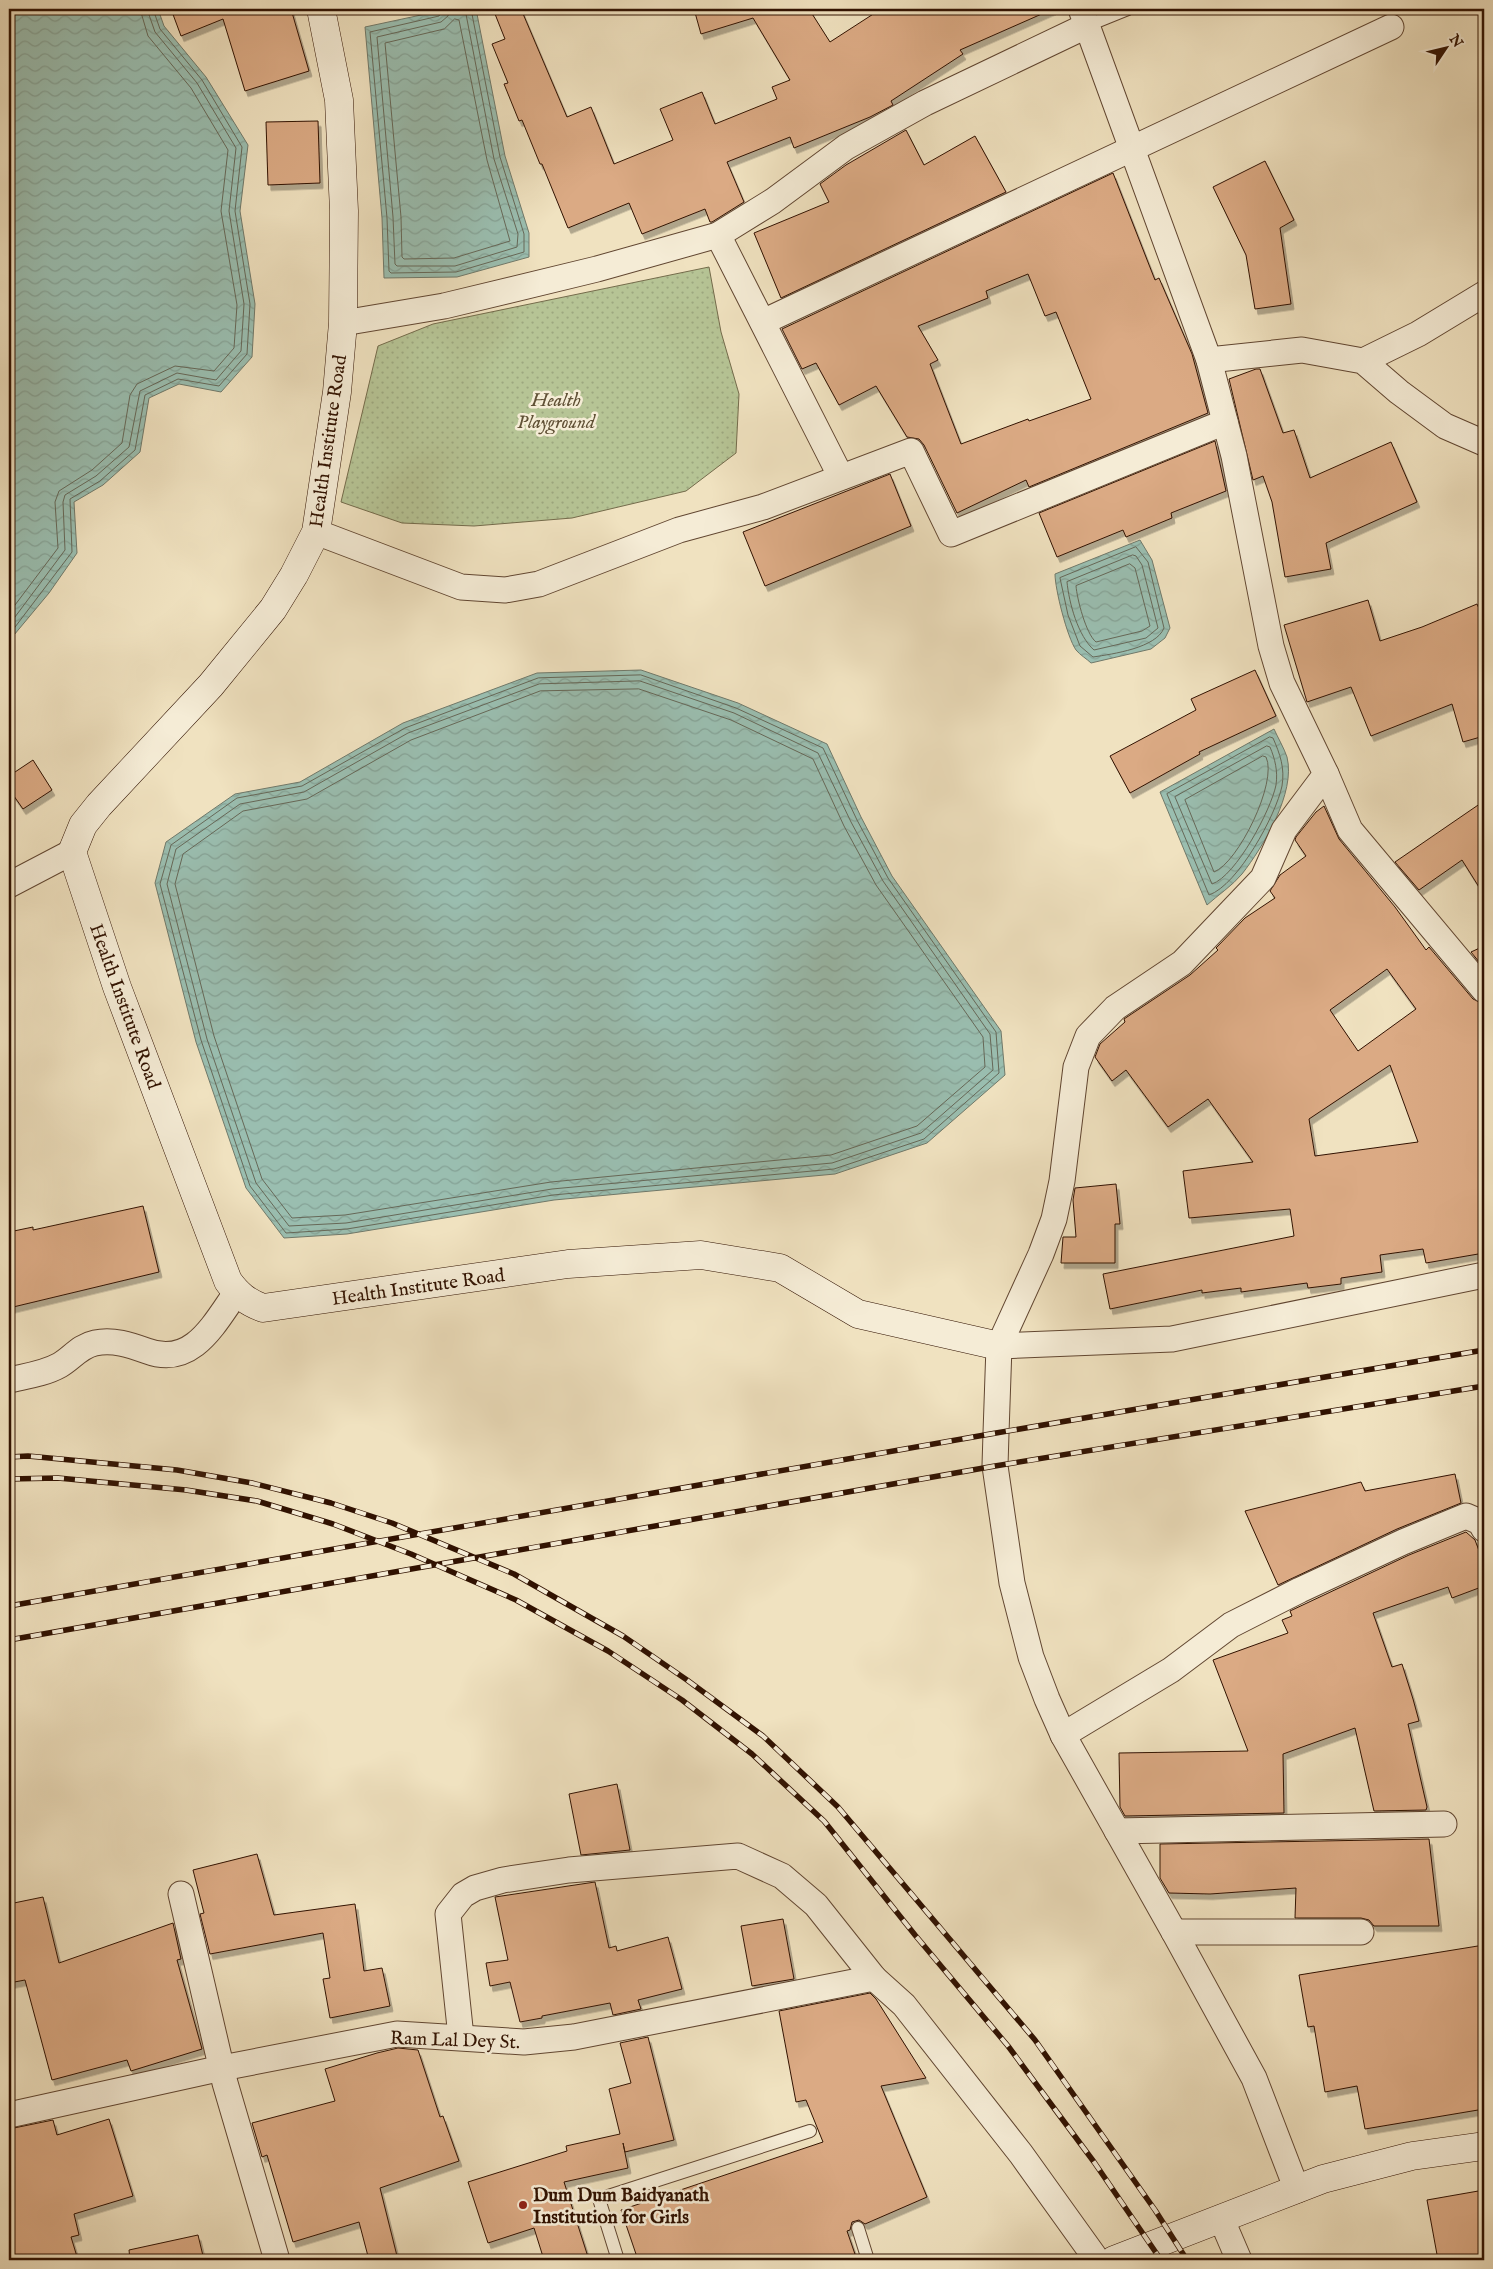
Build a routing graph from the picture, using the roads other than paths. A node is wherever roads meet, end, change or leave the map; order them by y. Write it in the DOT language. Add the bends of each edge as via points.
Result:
graph roads {
  1 [pos="321,9"];
  2 [pos="1128,9"];
  3 [pos="1083,17"];
  4 [pos="1391,28"];
  5 [pos="1130,148"];
  6 [pos="718,235"];
  7 [pos="1484,294"];
  8 [pos="763,322"];
  9 [pos="343,323"];
  10 [pos="1209,360"];
  11 [pos="1363,361"];
  12 [pos="1225,422"];
  13 [pos="1484,443"];
  14 [pos="842,477"];
  15 [pos="316,532"];
  16 [pos="1326,774"];
  17 [pos="72,852"];
  18 [pos="9,885"];
  19 [pos="1484,990"];
  20 [pos="1484,1276"];
  21 [pos="236,1293"];
  22 [pos="999,1346"];
  23 [pos="9,1380"];
  24 [pos="1484,1529"];
  25 [pos="1063,1735"];
  26 [pos="1444,1824"];
  27 [pos="1118,1831"];
  28 [pos="181,1894"];
  29 [pos="1174,1932"];
  30 [pos="1361,1932"];
  31 [pos="874,1978"];
  32 [pos="461,2037"];
  33 [pos="222,2068"];
  34 [pos="9,2115"];
  35 [pos="810,2130"];
  36 [pos="1484,2146"];
  37 [pos="1297,2190"];
  38 [pos="1221,2218"];
  39 [pos="858,2228"];
  40 [pos="1161,2252"];
  41 [pos="277,2260"];
  42 [pos="618,2260"];
  43 [pos="868,2260"];
  44 [pos="1097,2260"];
  45 [pos="1114,2260"];
  46 [pos="1239,2260"];
  1 -- 9 [label="street, Health Institute Road" via="339,100 344,211"];
  2 -- 3 [label="lane"];
  3 -- 5 [label="street"];
  3 -- 6 [label="street" via="846,147 772,201"];
  4 -- 5 [label="street"];
  5 -- 8 [label="street"];
  5 -- 10 [label="street"];
  6 -- 8 [label="street"];
  6 -- 9 [label="street" via="597,269 444,306"];
  7 -- 11 [label="street" via="1418,334"];
  8 -- 14 [label="street"];
  9 -- 15 [label="street, Health Institute Road" via="337,392"];
  10 -- 11 [label="street" via="1302,350"];
  10 -- 12 [label="street"];
  11 -- 13 [label="street" via="1445,426"];
  12 -- 14 [label="street" via="950,534 911,451"];
  12 -- 16 [label="street" via="1270,646 1282,683"];
  14 -- 15 [label="street" via="763,507 679,530 539,584 505,590 461,587"];
  15 -- 17 [label="street, Health Institute Road" via="273,609 211,685 99,805 84,825"];
  16 -- 19 [label="street" via="1350,830"];
  16 -- 22 [label="street" via="1284,830 1264,878 1182,963 1115,1008 1088,1036 1076,1068 1054,1219"];
  17 -- 18 [label="street"];
  17 -- 21 [label="street, Health Institute Road" via="124,1005 228,1281"];
  20 -- 22 [label="street" via="1172,1339"];
  21 -- 22 [label="street, Health Institute Road" via="263,1308 568,1264 701,1255 780,1268 858,1314"];
  21 -- 23 [label="street" via="212,1328 197,1343 170,1357 109,1341 93,1343 61,1365 40,1374"];
  22 -- 25 [label="street" via="995,1466 1012,1583 1031,1657"];
  24 -- 25 [label="street" via="1480,1522 1466,1516 1300,1590 1231,1625 1170,1670"];
  25 -- 27 [label="street"];
  26 -- 27 [label="street"];
  27 -- 29 [label="street"];
  28 -- 33 [label="street"];
  29 -- 30 [label="street"];
  29 -- 37 [label="street" via="1254,2078"];
  31 -- 32 [label="street, Ram Lal Dey St." via="574,2037 524,2042"];
  31 -- 32 [label="street" via="816,1905 782,1876 738,1856 569,1870 503,1880 475,1888 448,1914"];
  31 -- 44 [label="street" via="904,2005 1021,2154"];
  32 -- 33 [label="street, Ram Lal Dey St." via="397,2034"];
  33 -- 34 [label="street, Ram Lal Dey St."];
  33 -- 41 [label="street"];
  35 -- 42 [label="lane" via="599,2199"];
  36 -- 37 [label="street" via="1412,2156 1323,2179"];
  37 -- 38 [label="street"];
  38 -- 40 [label="street"];
  38 -- 46 [label="street"];
  39 -- 43 [label="lane"];
  40 -- 45 [label="street"];
}
